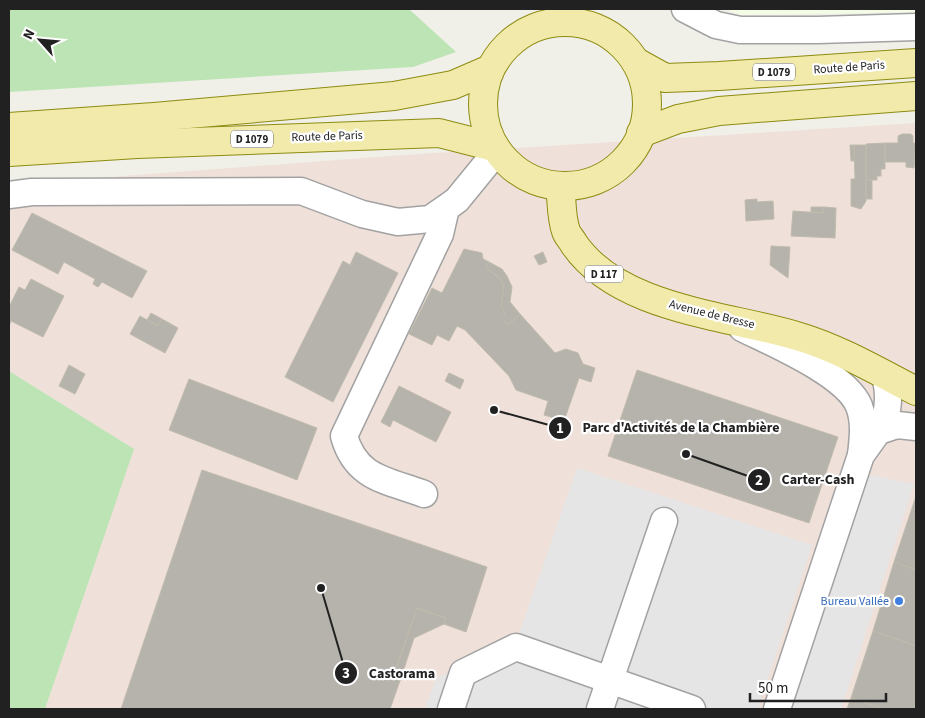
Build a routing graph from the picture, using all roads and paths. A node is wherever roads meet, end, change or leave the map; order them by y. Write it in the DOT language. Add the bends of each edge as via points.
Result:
graph roads {
  1 [pos="685,9"];
  2 [pos="559,15"];
  3 [pos="821,20"];
  4 [pos="916,27"];
  5 [pos="636,62"];
  6 [pos="916,63"];
  7 [pos="490,69"];
  8 [pos="916,96"];
  9 [pos="9,127"];
  10 [pos="641,134"];
  11 [pos="496,149"];
  12 [pos="9,152"];
  13 [pos="560,186"];
  14 [pos="9,195"];
  15 [pos="446,208"];
  16 [pos="699,312"];
  17 [pos="885,375"];
  18 [pos="916,392"];
  19 [pos="916,427"];
  20 [pos="879,430"];
  21 [pos="861,454"];
  22 [pos="424,494"];
  23 [pos="664,522"];
  24 [pos="610,680"];
  25 [pos="451,709"];
  26 [pos="600,709"];
  27 [pos="692,709"];
  28 [pos="777,709"];
  1 -- 3 [label="street" via="716,25 740,30"];
  2 -- 5 [label="main road" via="604,31 622,44"];
  2 -- 7 [label="main road" via="518,36 502,50"];
  3 -- 4 [label="street"];
  5 -- 6 [label="main road, Route de Paris / D 1079" via="665,78"];
  5 -- 10 [label="main road" via="645,85 647,110"];
  7 -- 9 [label="main road" via="453,85 394,96"];
  7 -- 11 [label="main road" via="483,95 484,122"];
  8 -- 10 [label="main road" via="719,111 678,120"];
  10 -- 13 [label="main road" via="632,152 618,167 581,184"];
  11 -- 12 [label="main road, Route de Paris / D 1079" via="439,133"];
  11 -- 13 [label="main road" via="524,176"];
  11 -- 15 [label="street" via="457,200"];
  13 -- 16 [label="main road, Avenue de Bresse / D 117" via="566,231 582,255 608,277 643,295"];
  14 -- 15 [label="street" via="32,192 301,190 362,214 398,222 430,219"];
  15 -- 22 [label="street" via="440,234 344,436 349,454 364,472"];
  16 -- 17 [label="main road, Avenue de Bresse / D 117" via="803,338"];
  16 -- 21 [label="street" via="783,348 844,387 858,404 864,425"];
  17 -- 18 [label="main road, Avenue de Bresse / D 117"];
  17 -- 20 [label="street" via="890,396"];
  19 -- 20 [label="street" via="897,425"];
  20 -- 21 [label="street"];
  21 -- 28 [label="street"];
  23 -- 24 [label="street"];
  24 -- 25 [label="street" via="516,647 463,673"];
  24 -- 26 [label="street"];
  24 -- 27 [label="street"];
}
